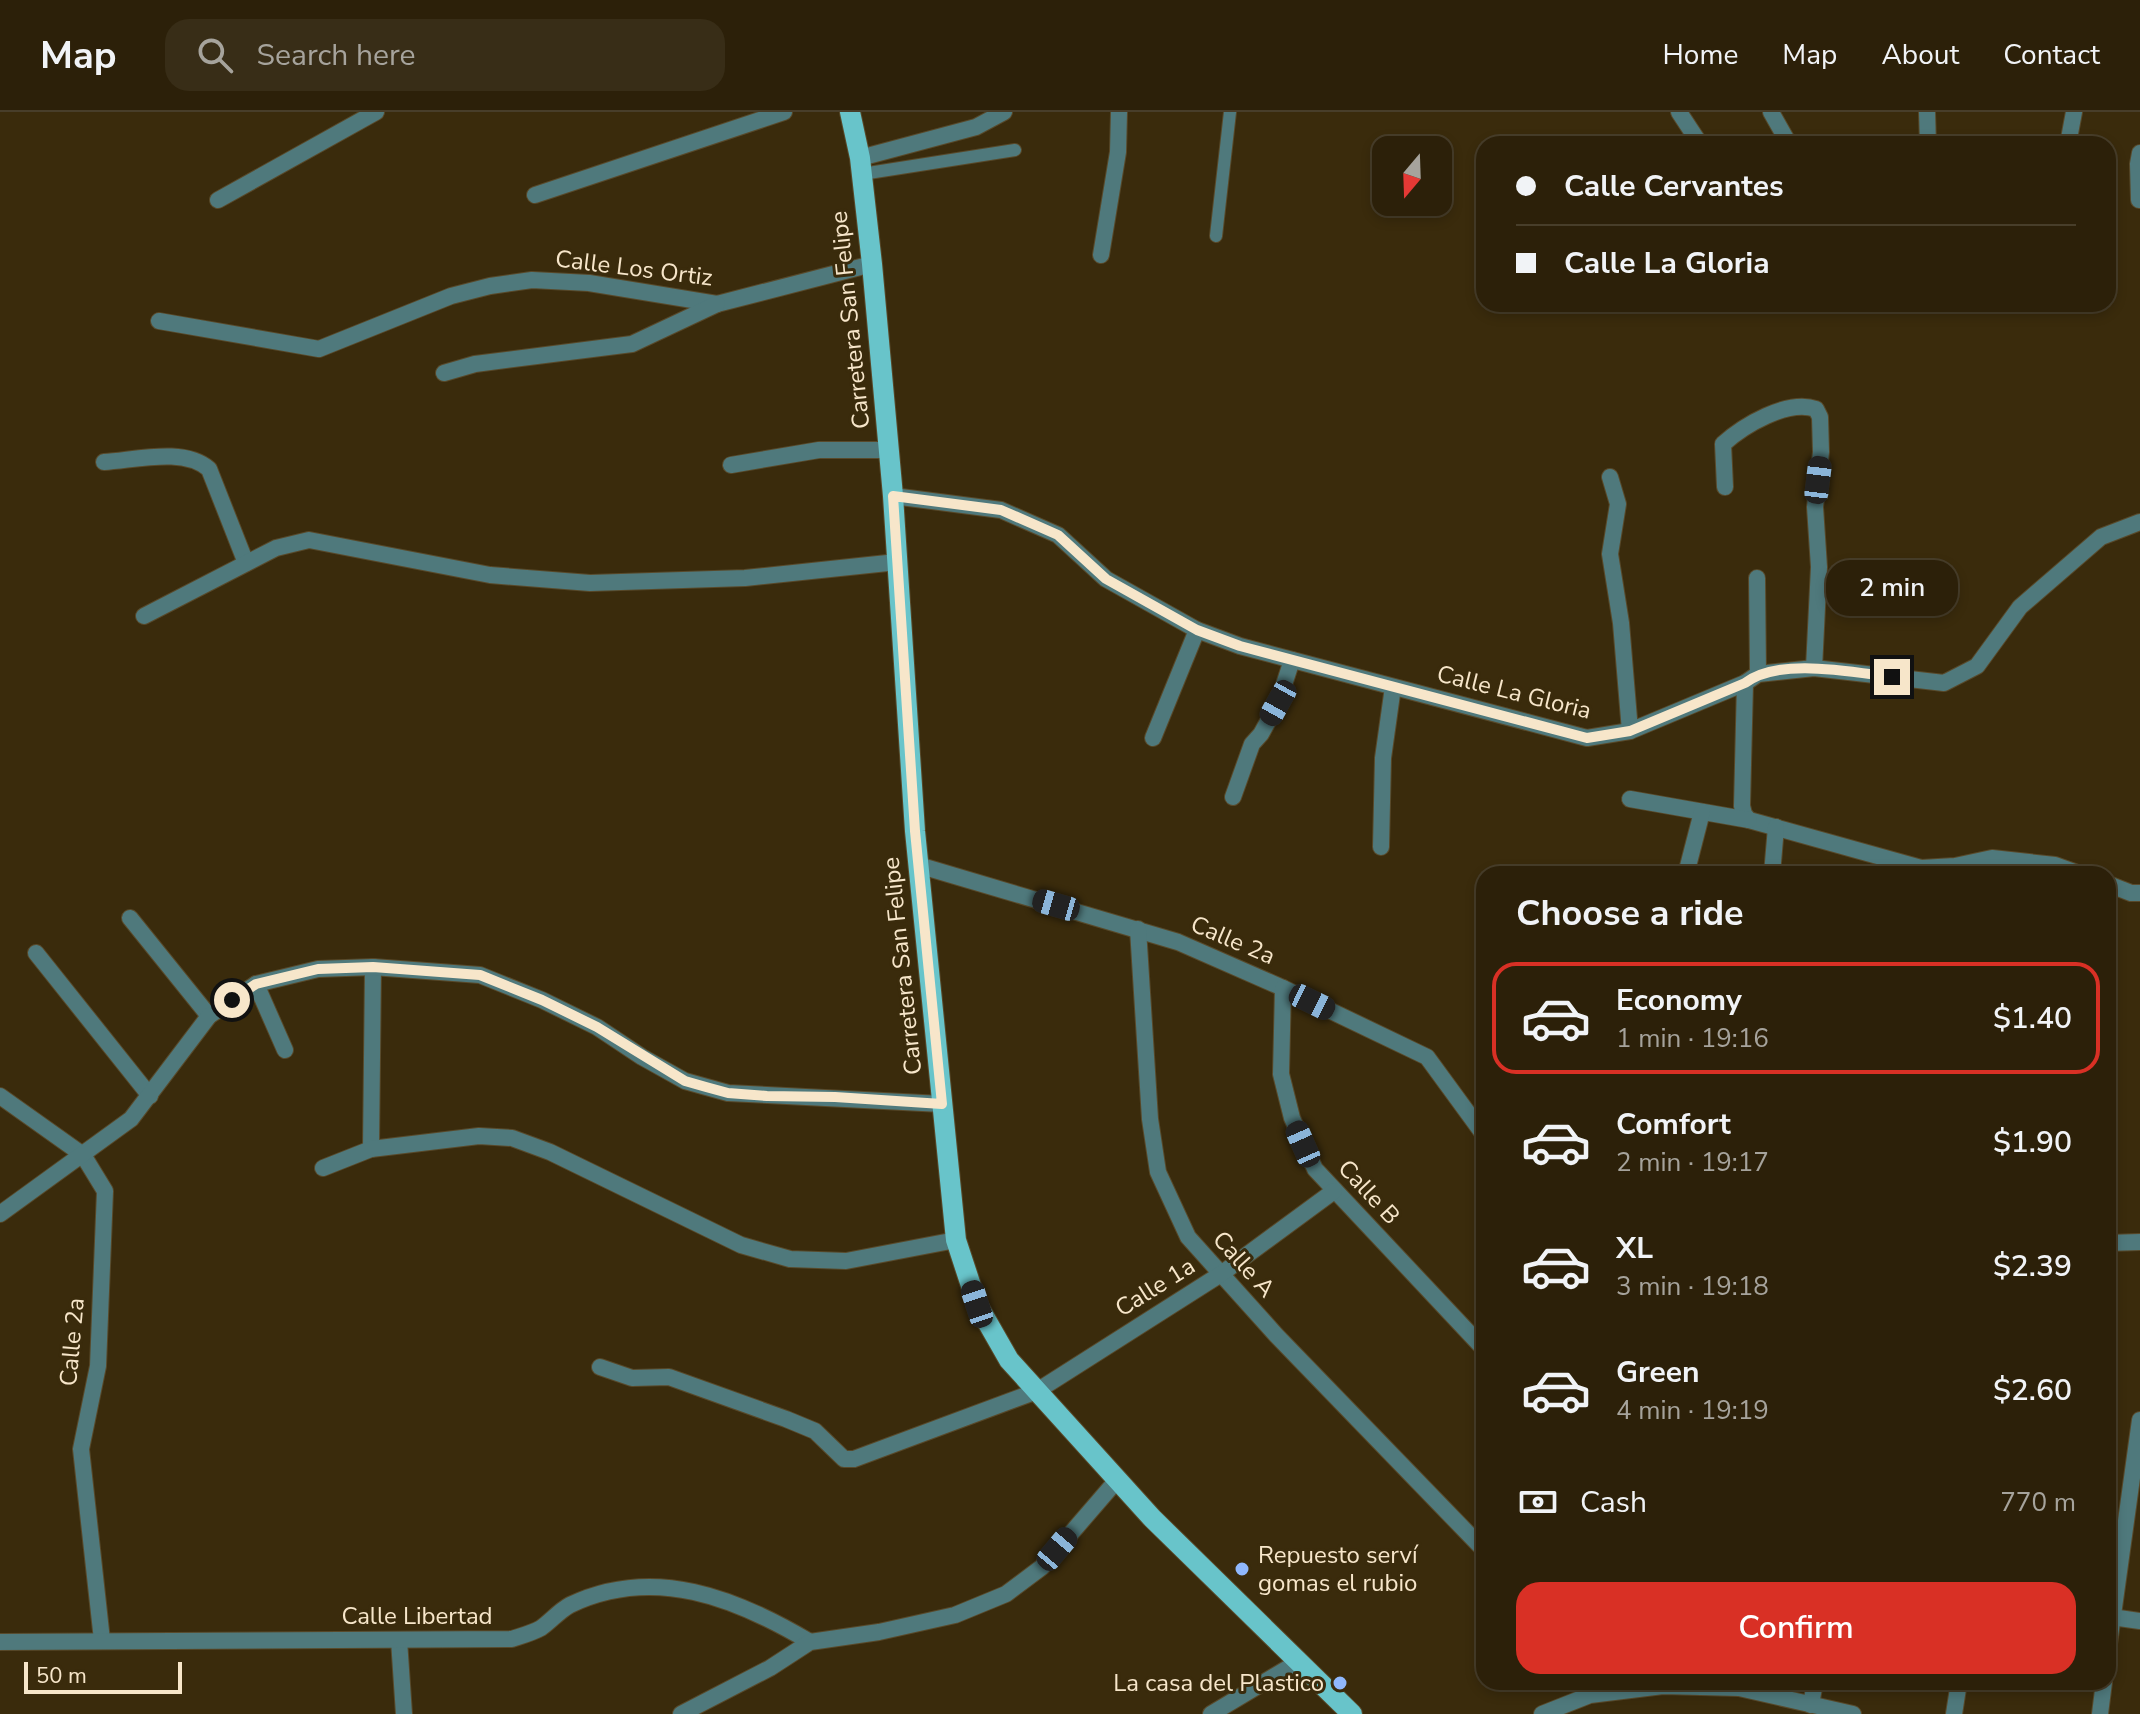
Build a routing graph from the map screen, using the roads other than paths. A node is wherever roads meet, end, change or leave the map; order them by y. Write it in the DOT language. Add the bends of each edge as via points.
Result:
graph roads {
  1 [pos="376,112"];
  2 [pos="784,112"];
  3 [pos="850,112"];
  4 [pos="1004,112"];
  5 [pos="1119,112"];
  6 [pos="1230,112"];
  7 [pos="1679,112"];
  8 [pos="1771,112"];
  9 [pos="1927,112"];
  10 [pos="2074,112"];
  11 [pos="1695,136"];
  12 [pos="1784,136"];
  13 [pos="1928,136"];
  14 [pos="2070,136"];
  15 [pos="1015,150"];
  16 [pos="2140,153"];
  17 [pos="861,166"];
  18 [pos="535,195"];
  19 [pos="218,200"];
  20 [pos="2139,200"];
  21 [pos="1216,236"];
  22 [pos="1101,255"];
  23 [pos="872,264"];
  24 [pos="717,304"];
  25 [pos="159,321"];
  26 [pos="444,373"];
  27 [pos="889,450"];
  28 [pos="104,462"];
  29 [pos="731,465"];
  30 [pos="1610,477"];
  31 [pos="1725,487"];
  32 [pos="893,496"];
  33 [pos="2140,522"];
  34 [pos="897,562"];
  35 [pos="246,563"];
  36 [pos="1757,578"];
  37 [pos="144,616"];
  38 [pos="1197,630"];
  39 [pos="1292,660"];
  40 [pos="1814,668"];
  41 [pos="1752,678"];
  42 [pos="1393,687"];
  43 [pos="1630,731"];
  44 [pos="1153,738"];
  45 [pos="1233,797"];
  46 [pos="1630,799"];
  47 [pos="1702,812"];
  48 [pos="1749,820"];
  49 [pos="1776,827"];
  50 [pos="1381,847"];
  51 [pos="918,865"];
  52 [pos="1688,866"];
  53 [pos="1773,866"];
  54 [pos="1904,866"];
  55 [pos="1955,866"];
  56 [pos="2058,866"];
  57 [pos="2116,887"];
  58 [pos="2140,893"];
  59 [pos="130,918"];
  60 [pos="1138,929"];
  61 [pos="36,953"];
  62 [pos="373,967"];
  63 [pos="256,984"];
  64 [pos="1283,988"];
  65 [pos="209,1016"];
  66 [pos="285,1050"];
  67 [pos="0,1096"];
  68 [pos="150,1096"];
  69 [pos="942,1104"];
  70 [pos="1476,1124"];
  71 [pos="371,1149"];
  72 [pos="83,1155"];
  73 [pos="323,1168"];
  74 [pos="1334,1191"];
  75 [pos="0,1214"];
  76 [pos="956,1240"];
  77 [pos="2140,1242"];
  78 [pos="2116,1243"];
  79 [pos="1221,1274"];
  80 [pos="1476,1341"];
  81 [pos="600,1367"];
  82 [pos="1037,1391"];
  83 [pos="2140,1420"];
  84 [pos="2136,1478"];
  85 [pos="1117,1480"];
  86 [pos="1476,1542"];
  87 [pos="2116,1594"];
  88 [pos="2116,1618"];
  89 [pos="2140,1621"];
  90 [pos="102,1640"];
  91 [pos="399,1640"];
  92 [pos="0,1642"];
  93 [pos="810,1642"];
  94 [pos="1298,1662"];
  95 [pos="1607,1690"];
  96 [pos="1747,1690"];
  97 [pos="1814,1690"];
  98 [pos="1958,1690"];
  99 [pos="2103,1690"];
  100 [pos="1811,1705"];
  101 [pos="404,1714"];
  102 [pos="681,1714"];
  103 [pos="1211,1714"];
  104 [pos="1352,1714"];
  105 [pos="1542,1714"];
  106 [pos="1853,1714"];
  107 [pos="1954,1714"];
  108 [pos="2100,1714"];
  1 -- 19 [label="street"];
  2 -- 18 [label="street"];
  3 -- 17 [label="main road, Carretera San Felipe"];
  4 -- 17 [label="street" via="976,127"];
  5 -- 22 [label="street" via="1118,152"];
  6 -- 21 [label="lane"];
  7 -- 11 [label="street"];
  8 -- 12 [label="street"];
  9 -- 13 [label="street"];
  10 -- 14 [label="street"];
  15 -- 17 [label="lane"];
  16 -- 20 [label="street"];
  17 -- 23 [label="main road, Carretera San Felipe"];
  23 -- 24 [label="street, Calle Los Ortiz"];
  23 -- 27 [label="main road, Carretera San Felipe"];
  24 -- 25 [label="street, Calle Los Ortiz" via="589,283 532,280 451,296 319,349"];
  24 -- 26 [label="street" via="632,344 475,364"];
  27 -- 29 [label="street" via="819,450"];
  27 -- 32 [label="main road, Carretera San Felipe"];
  28 -- 35 [label="street" via="174,457 200,461 209,469"];
  30 -- 43 [label="street" via="1618,504 1610,554"];
  31 -- 40 [label="street" via="1723,444 1741,428 1805,405 1816,409 1821,452 1815,507 1819,567"];
  32 -- 34 [label="main road, Carretera San Felipe"];
  32 -- 38 [label="street, Calle La Gloria" via="1001,510 1058,535 1106,579"];
  33 -- 40 [label="street, Calle La Gloria" via="2101,537 2020,607 1977,666 1944,683"];
  34 -- 35 [label="street" via="745,578 590,583 490,575 309,540"];
  34 -- 51 [label="main road, Carretera San Felipe"];
  35 -- 37 [label="street"];
  36 -- 41 [label="street"];
  38 -- 39 [label="street, Calle La Gloria"];
  38 -- 44 [label="street"];
  39 -- 42 [label="street, Calle La Gloria"];
  39 -- 45 [label="street" via="1278,703 1252,744"];
  40 -- 41 [label="street, Calle La Gloria"];
  41 -- 43 [label="street, Calle La Gloria"];
  41 -- 48 [label="street" via="1742,806"];
  42 -- 43 [label="street, Calle La Gloria" via="1587,738"];
  42 -- 50 [label="street" via="1383,758"];
  46 -- 47 [label="street"];
  47 -- 48 [label="street"];
  47 -- 52 [label="street"];
  48 -- 49 [label="street"];
  49 -- 53 [label="street"];
  49 -- 54 [label="street"];
  51 -- 60 [label="street, Calle 2a"];
  51 -- 69 [label="main road, Carretera San Felipe"];
  55 -- 56 [label="street" via="1992,858"];
  57 -- 58 [label="street"];
  59 -- 65 [label="street"];
  60 -- 64 [label="street, Calle 2a"];
  60 -- 79 [label="street, Calle A" via="1158,1172 1188,1237"];
  61 -- 68 [label="street"];
  62 -- 63 [label="street" via="318,969"];
  62 -- 69 [label="street" via="480,975 597,1027 685,1081 728,1093"];
  62 -- 71 [label="street"];
  63 -- 65 [label="street"];
  63 -- 66 [label="street"];
  64 -- 70 [label="street, Calle 2a" via="1427,1057"];
  64 -- 74 [label="street, Calle B" via="1281,1074 1292,1118 1315,1169"];
  65 -- 68 [label="street"];
  67 -- 72 [label="street, Calle 2a"];
  68 -- 72 [label="street" via="131,1119"];
  69 -- 76 [label="main road, Carretera San Felipe"];
  71 -- 73 [label="street"];
  71 -- 76 [label="street" via="479,1136 512,1138 741,1245 790,1259 846,1261"];
  72 -- 75 [label="street"];
  72 -- 90 [label="street, Calle 2a" via="105,1191 98,1366 81,1449"];
  74 -- 79 [label="street, Calle 1a"];
  74 -- 80 [label="street, Calle B"];
  76 -- 82 [label="main road, Carretera San Felipe" via="977,1304 1009,1360"];
  77 -- 78 [label="street"];
  79 -- 82 [label="street, Calle 1a"];
  79 -- 86 [label="street, Calle A"];
  81 -- 82 [label="street, Calle 1a" via="632,1378 669,1377 786,1419 815,1431 844,1459"];
  82 -- 85 [label="main road, Carretera San Felipe"];
  83 -- 84 [label="street"];
  84 -- 87 [label="street"];
  85 -- 93 [label="street" via="1042,1567 1006,1594 955,1615"];
  85 -- 94 [label="main road, Carretera San Felipe"];
  88 -- 89 [label="street"];
  90 -- 91 [label="street, Calle Libertad"];
  90 -- 92 [label="street, Calle Libertad"];
  91 -- 93 [label="street, Calle Libertad" via="512,1639 606,1591 651,1586 690,1589 734,1604"];
  91 -- 101 [label="street"];
  93 -- 102 [label="street"];
  94 -- 103 [label="street"];
  94 -- 104 [label="main road, Carretera San Felipe"];
  95 -- 105 [label="street"];
  96 -- 100 [label="street"];
  97 -- 100 [label="street"];
  98 -- 107 [label="street"];
  99 -- 108 [label="street"];
  100 -- 106 [label="street"];
}
